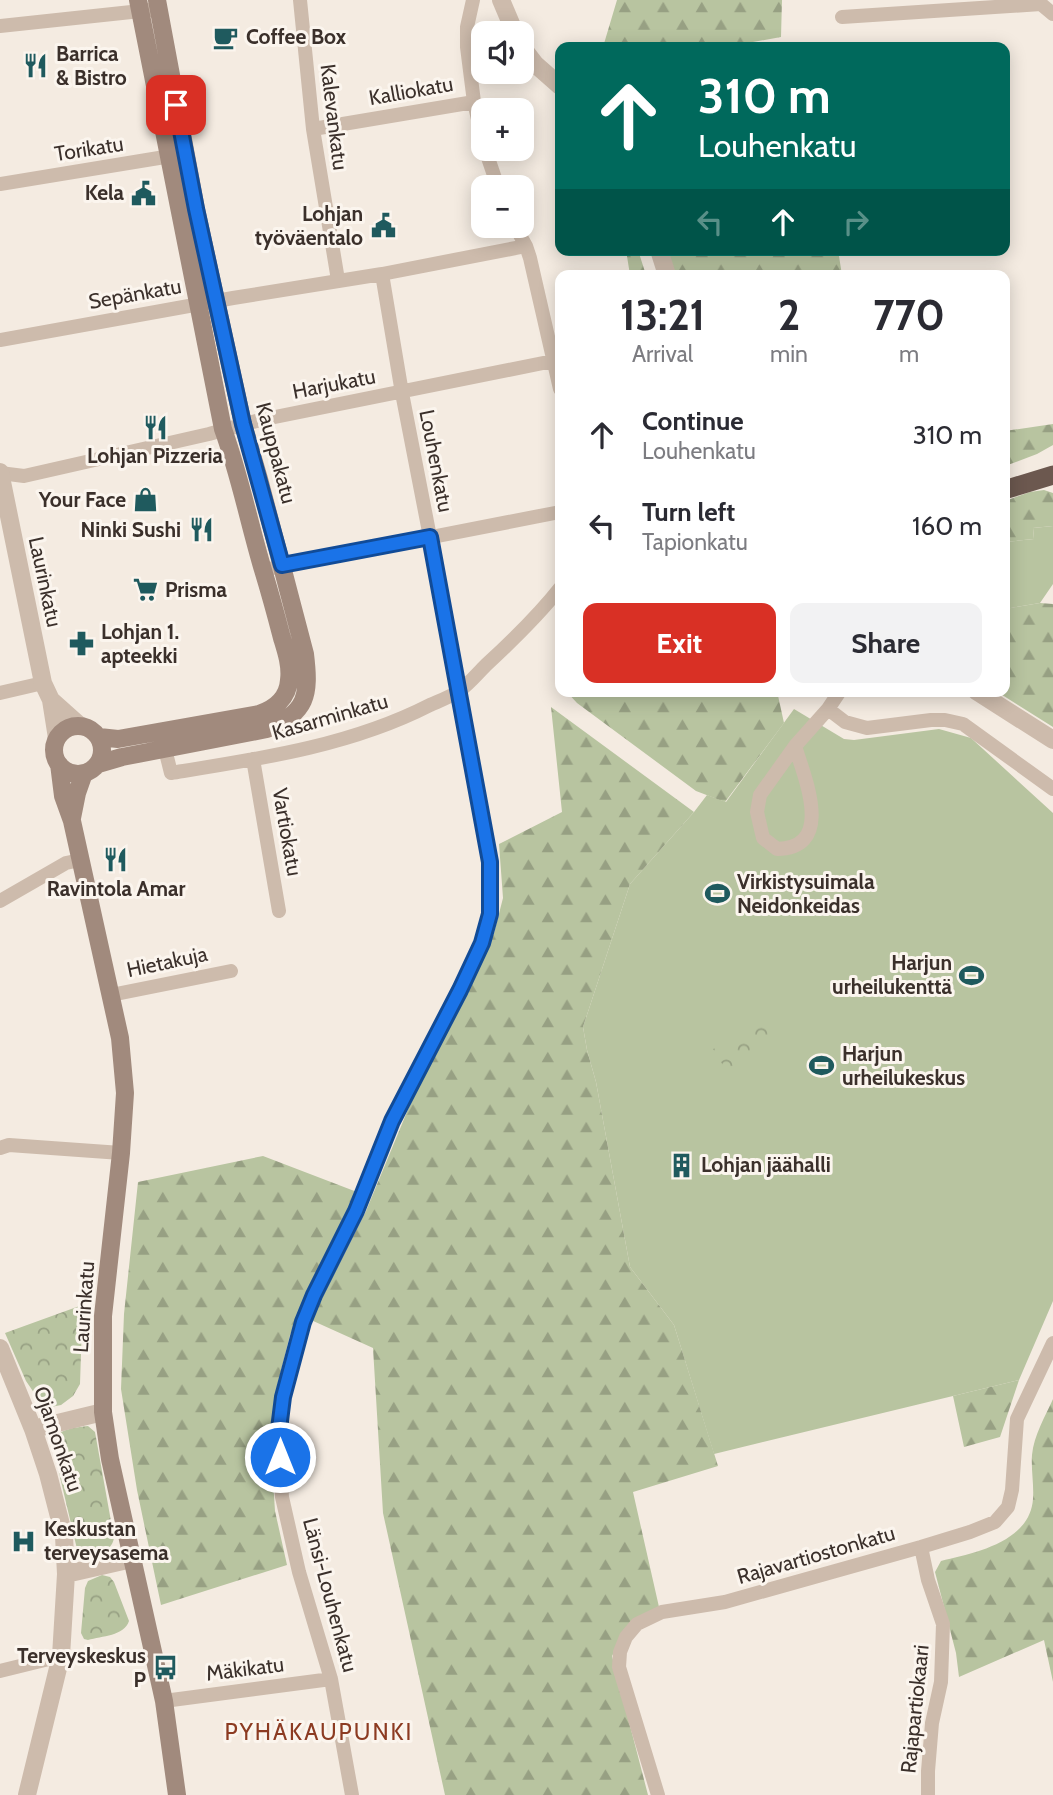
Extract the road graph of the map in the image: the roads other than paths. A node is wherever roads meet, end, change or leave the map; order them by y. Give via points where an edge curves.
1 (300, 0) edge
2 (473, 0) edge
3 (501, 0) edge
4 (148, 5) edge
5 (1053, 14) edge
6 (842, 18) dead end
7 (511, 21) edge
8 (0, 26) edge
9 (534, 63) edge
10 (555, 82) edge
11 (474, 98) edge
12 (471, 103) edge
13 (313, 129) junction
14 (176, 155) junction
15 (0, 184) edge
16 (522, 238) edge
17 (526, 246) junction
18 (382, 274) junction
19 (338, 280) junction
20 (216, 301) junction
21 (198, 304) junction
22 (0, 340) edge
23 (554, 362) junction
24 (555, 366) edge
25 (401, 393) junction
26 (243, 424) junction
27 (223, 429) junction
28 (0, 473) edge
29 (1053, 475) edge
30 (1010, 488) edge
31 (555, 513) edge
32 (430, 537) junction
33 (282, 565) junction
34 (263, 570) junction
35 (555, 593) edge
36 (43, 683) junction
37 (459, 691) junction
38 (0, 693) edge
39 (836, 697) edge
40 (985, 697) edge
41 (51, 699) junction
42 (828, 709) junction
43 (79, 725) junction
44 (99, 737) junction
45 (57, 738) junction
46 (1053, 740) edge
47 (795, 746) junction
48 (165, 749) junction
49 (254, 760) junction
50 (59, 764) junction
51 (91, 769) junction
52 (1053, 789) edge
53 (72, 821) junction
54 (80, 860) junction
55 (490, 862) joint
56 (0, 901) edge
57 (279, 911) dead end
58 (231, 971) dead end
59 (111, 995) junction
60 (0, 1148) edge
61 (121, 1153) junction
62 (1053, 1343) edge
63 (0, 1348) edge
64 (103, 1412) junction
65 (33, 1429) junction
66 (921, 1547) junction
67 (132, 1559) junction
68 (66, 1574) junction
69 (61, 1656) junction
70 (0, 1671) edge
71 (331, 1679) junction
72 (164, 1701) junction
73 (27, 1795) edge
74 (177, 1795) edge
75 (352, 1795) edge
76 (658, 1795) edge
77 (928, 1795) edge

1 - 13 street, Kalevankatu
2 - 11 street via 467,37
3 - 7 street
4 - 8 street
4 - 14 main road, Kauppakatu
5 - 6 street via 1041,4
9 - 10 street
12 - 13 street, Kalliokatu
13 - 19 street, Kalevankatu
14 - 15 street, Torikatu
14 - 20 main road, Kauppakatu
14 - 21 main road, Kauppakatu
16 - 17 street
17 - 18 street, Sepänkatu
17 - 23 street
18 - 19 street, Sepänkatu
18 - 25 street, Louhenkatu
19 - 20 street, Sepänkatu
20 - 21 street, Sepänkatu
20 - 26 main road, Kauppakatu
21 - 22 street, Sepänkatu
21 - 27 main road, Kauppakatu
23 - 24 street
23 - 25 street, Harjukatu
25 - 26 street, Harjukatu
25 - 32 street, Louhenkatu
26 - 27 street, Harjukatu
26 - 33 main road, Kauppakatu
27 - 28 street, Harjukatu via 23,476
27 - 34 main road, Kauppakatu
28 - 36 street, Laurinkatu
29 - 30 highway
31 - 32 street
32 - 33 street
32 - 37 street, Louhenkatu
33 - 34 street
33 - 48 main road, Kauppakatu via 306,654 309,679 304,700 291,717 267,729
34 - 44 main road, Kauppakatu via 290,678 278,704 258,714 118,739
35 - 37 street, Kasarminkatu
36 - 38 street
36 - 41 street, Laurinkatu
37 - 49 street, Kasarminkatu via 358,735
37 - 55 street, Louhenkatu
39 - 42 street
40 - 46 street
41 - 43 street, Laurinkatu
41 - 45 street, Laurinkatu
42 - 47 street
42 - 52 street via 845,722 866,728 932,720 963,724
43 - 44 main road
43 - 45 main road
44 - 51 main road via 103,751
45 - 50 main road via 54,751
47 - 47 street via 760,795 757,812 763,838 777,849 789,849 802,841 812,826 810,795
48 - 49 street, Kasarminkatu via 171,773
48 - 51 main road, Kauppakatu
49 - 57 street, Vartiokatu
50 - 51 main road via 70,773
50 - 53 main road, Laurinkatu
51 - 53 main road, Laurinkatu via 76,795
53 - 54 main road, Laurinkatu
54 - 56 street via 66,863
54 - 59 main road, Laurinkatu
55 - 71 street, Länsi-Louhenkatu via 490,914 482,943 392,1121 356,1211 314,1295 283,1397 278,1437 282,1497
58 - 59 street, Hietakuja
59 - 61 main road, Laurinkatu via 124,1079
60 - 61 street
61 - 64 main road, Laurinkatu via 103,1316
62 - 66 street, Rajavartiostonkatu via 1017,1419 1008,1507 995,1522
63 - 65 street, Ojamonkatu
64 - 65 street
64 - 67 main road, Laurinkatu
65 - 68 street, Ojamonkatu via 59,1513
66 - 76 street, Rajavartiostonkatu via 725,1602 662,1612 637,1624 626,1637 619,1667
66 - 77 street, Rajapartiokaari via 943,1624
67 - 68 street
67 - 72 main road, Laurinkatu
68 - 69 street, Ojamonkatu
69 - 70 street
69 - 73 street, Ojamonkatu
71 - 72 street, Mäkikatu
71 - 75 street, Länsi-Louhenkatu
72 - 74 main road, Laurinkatu

